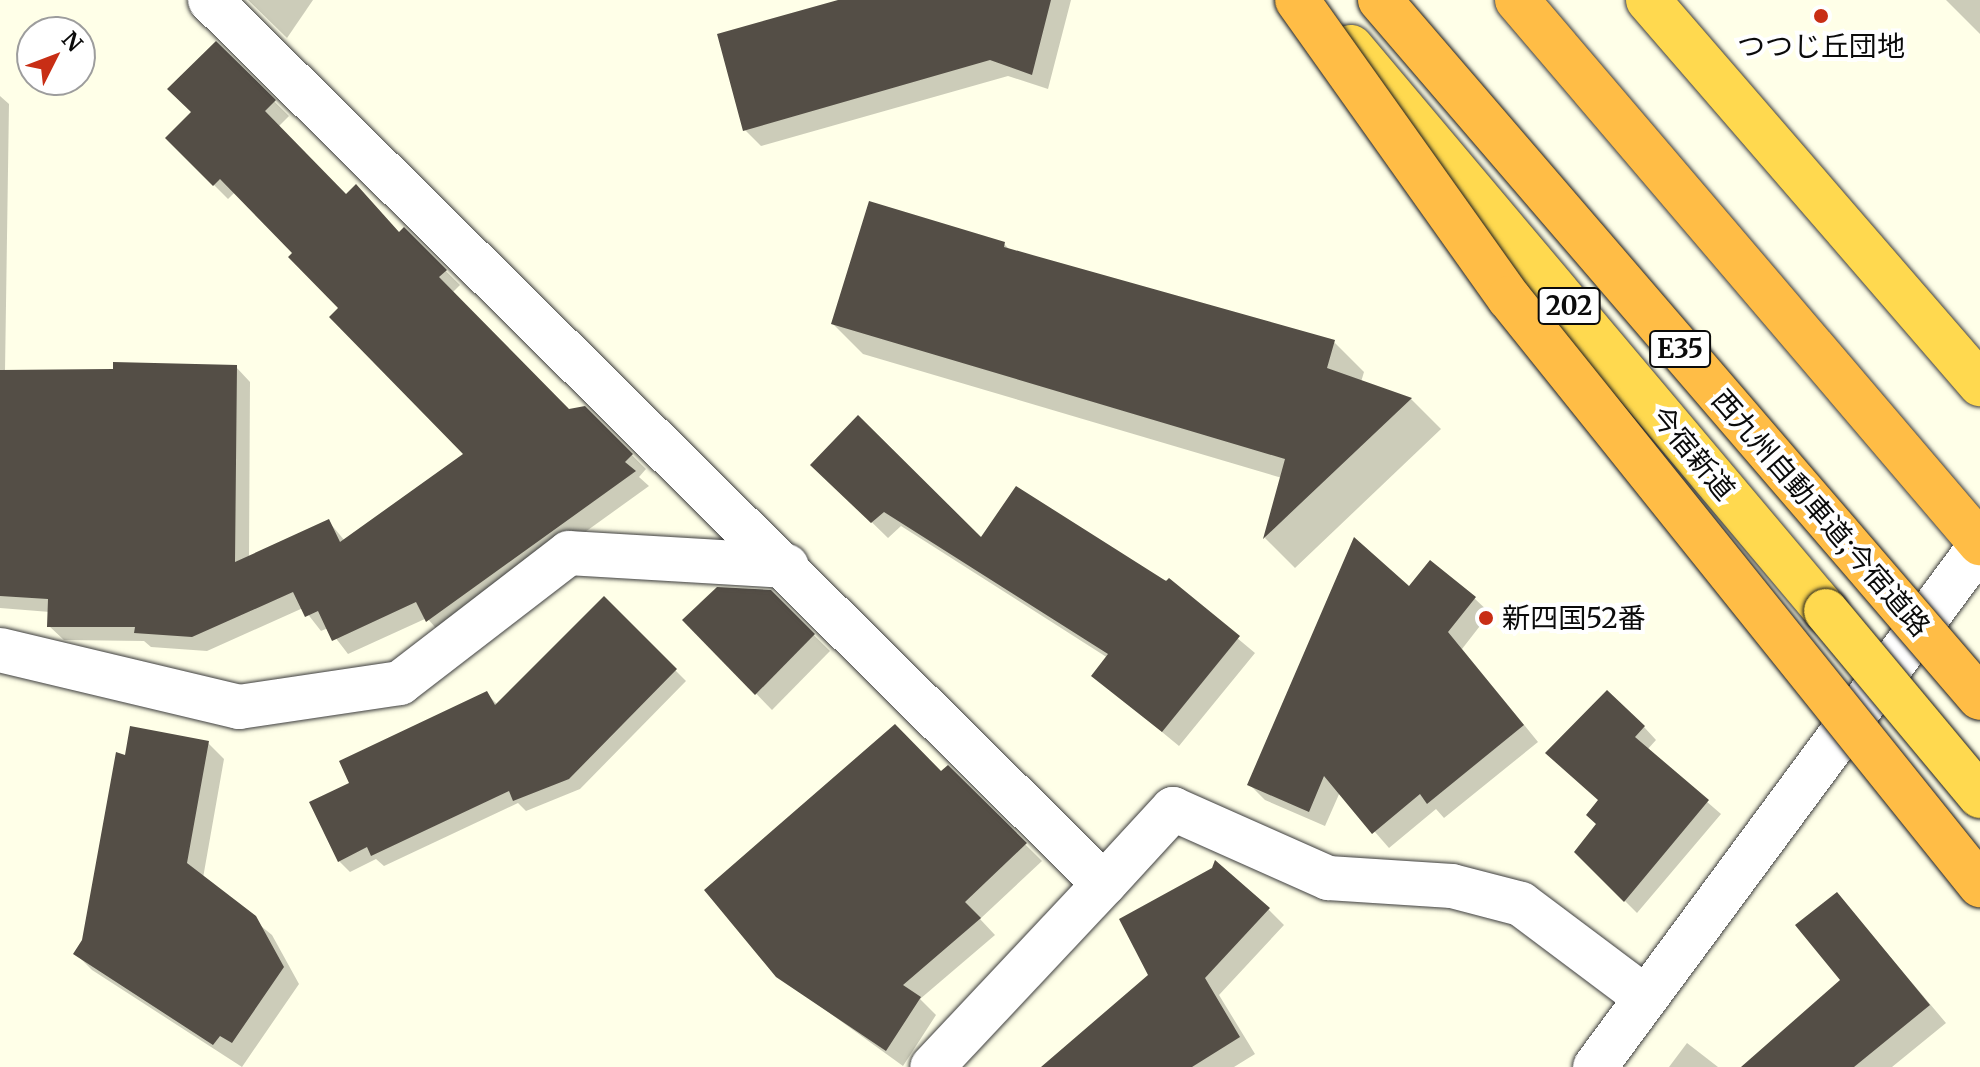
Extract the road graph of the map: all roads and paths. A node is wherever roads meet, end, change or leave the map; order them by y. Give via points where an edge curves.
1 (210, 0) edge
2 (1297, 0) edge
3 (1312, 0) edge
4 (1380, 0) edge
5 (1517, 0) edge
6 (1648, 0) edge
7 (1980, 384) edge
8 (1980, 544) edge
9 (787, 566) junction
10 (0, 650) edge
11 (1980, 698) edge
12 (1980, 796) edge
13 (1104, 884) junction
14 (1980, 885) edge
15 (1646, 998) junction
16 (932, 1067) edge
17 (1595, 1067) edge

1 - 9 street
2 - 14 highway, bridge via 1509,298
3 - 12 highway, 今宿新道 / 202, bridge
4 - 11 highway, 西九州自動車道;今宿道路 / E35, bridge
5 - 8 highway
6 - 7 highway
8 - 15 street
9 - 10 street via 569,553 400,683 239,707
9 - 13 street
13 - 15 street via 1173,809 1328,878 1452,886 1521,904
13 - 16 street
15 - 17 street

